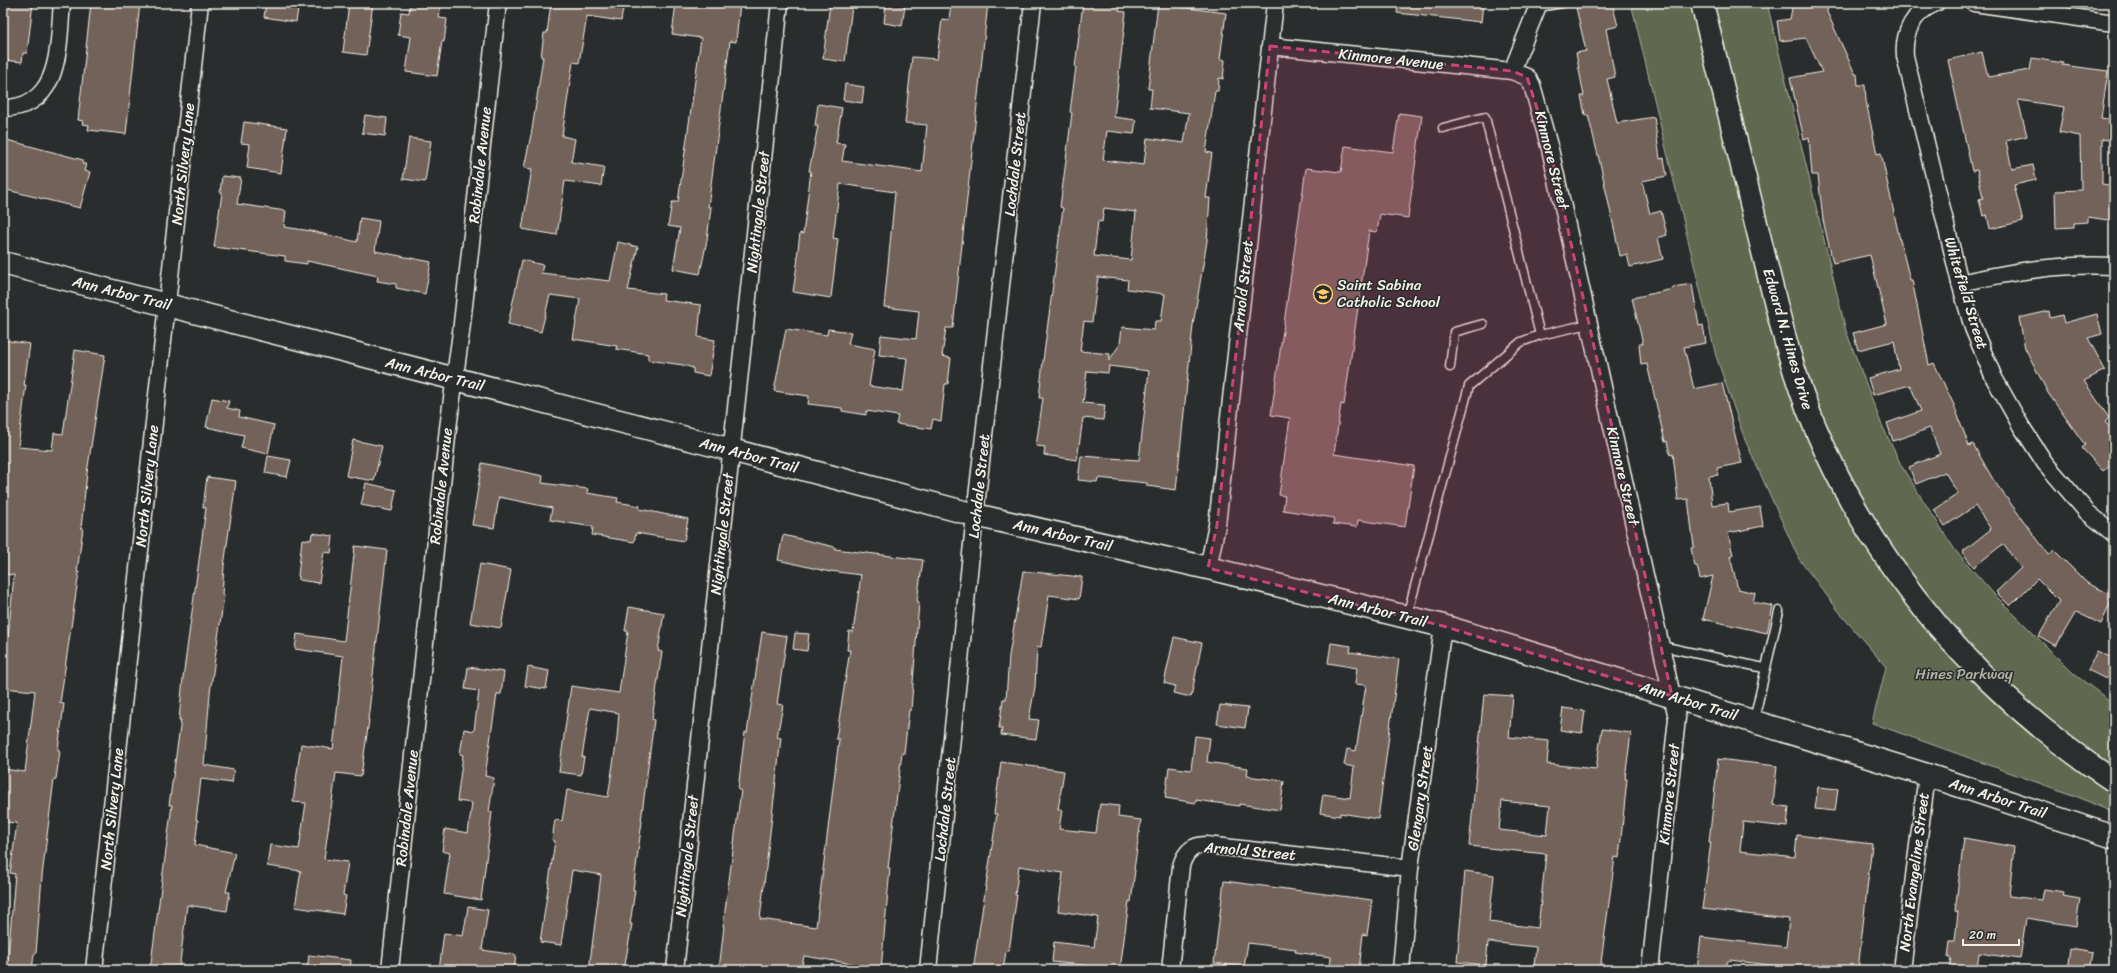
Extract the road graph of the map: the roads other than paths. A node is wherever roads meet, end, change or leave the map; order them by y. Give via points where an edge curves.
1 (62, 3) edge
2 (200, 3) edge
3 (498, 3) edge
4 (780, 3) edge
5 (1033, 3) edge
6 (1275, 3) edge
7 (1562, 3) edge
8 (1702, 3) edge
9 (1936, 3) edge
10 (1974, 3) edge
11 (1539, 5) edge
12 (2114, 23) edge
13 (1270, 46) junction
14 (1512, 71) junction
15 (3, 108) edge
16 (1443, 128) dead end
17 (3, 263) edge
18 (2114, 266) edge
19 (1960, 283) junction
20 (167, 304) junction
21 (1483, 324) dead end
22 (1589, 324) junction
23 (1540, 334) junction
24 (1450, 367) dead end
25 (454, 379) junction
26 (732, 450) junction
27 (976, 515) junction
28 (2114, 534) edge
29 (1208, 568) junction
30 (1779, 611) dead end
31 (1407, 617) junction
32 (1443, 626) junction
33 (1661, 646) junction
34 (1764, 668) junction
35 (1672, 696) junction
36 (1754, 721) junction
37 (1927, 775) junction
38 (2114, 781) edge
39 (2114, 837) edge
40 (1410, 868) junction
41 (94, 970) edge
42 (390, 970) edge
43 (674, 970) edge
44 (928, 970) edge
45 (1170, 970) edge
46 (1401, 970) edge
47 (1650, 970) edge
48 (1902, 970) edge

1 - 15 street via 52,77 37,97 26,104
2 - 20 street, North Silvery Lane
3 - 25 street, Robindale Avenue
4 - 26 street, Nightingale Street
5 - 27 street, Lochdale Street
6 - 13 street, Arnold Street
7 - 11 lane
8 - 38 street, Edward N. Hines Drive via 1796,377 1814,426 1836,473 1867,530 1935,624 1988,681 2037,725
9 - 19 street, Whitefield Street via 1916,16 1908,28 1905,37 1905,56
10 - 12 street
11 - 14 street
13 - 14 street, Kinmore Avenue
13 - 29 street, Arnold Street via 1217,525
14 - 22 street, Kinmore Street via 1527,77 1532,85 1550,149
16 - 23 lane via 1485,117
17 - 20 street, Ann Arbor Trail
18 - 19 street via 2037,268
19 - 28 street, Whitefield Street via 1973,328 1991,371 2021,426 2073,497 2101,526
20 - 25 street, Ann Arbor Trail
20 - 41 street, North Silvery Lane
21 - 24 lane via 1454,332
22 - 23 lane
22 - 33 street, Kinmore Street
23 - 31 lane via 1521,342 1469,386
25 - 26 street, Ann Arbor Trail
25 - 42 street, Robindale Avenue
26 - 27 street, Ann Arbor Trail
26 - 43 street, Nightingale Street
27 - 29 street, Ann Arbor Trail
27 - 44 street, Lochdale Street
29 - 31 street, Ann Arbor Trail
30 - 34 lane
31 - 32 street, Ann Arbor Trail
32 - 35 street, Ann Arbor Trail
32 - 40 street, Glengary Street
33 - 34 lane
33 - 35 street, Kinmore Street
34 - 36 lane
35 - 36 street, Ann Arbor Trail
35 - 47 street, Kinmore Street via 1676,718
36 - 37 street, Ann Arbor Trail
37 - 39 street, Ann Arbor Trail
37 - 48 street, North Evangeline Street
40 - 45 street, Arnold Street via 1206,845 1193,847 1184,857 1182,866
40 - 46 street, Glengary Street

